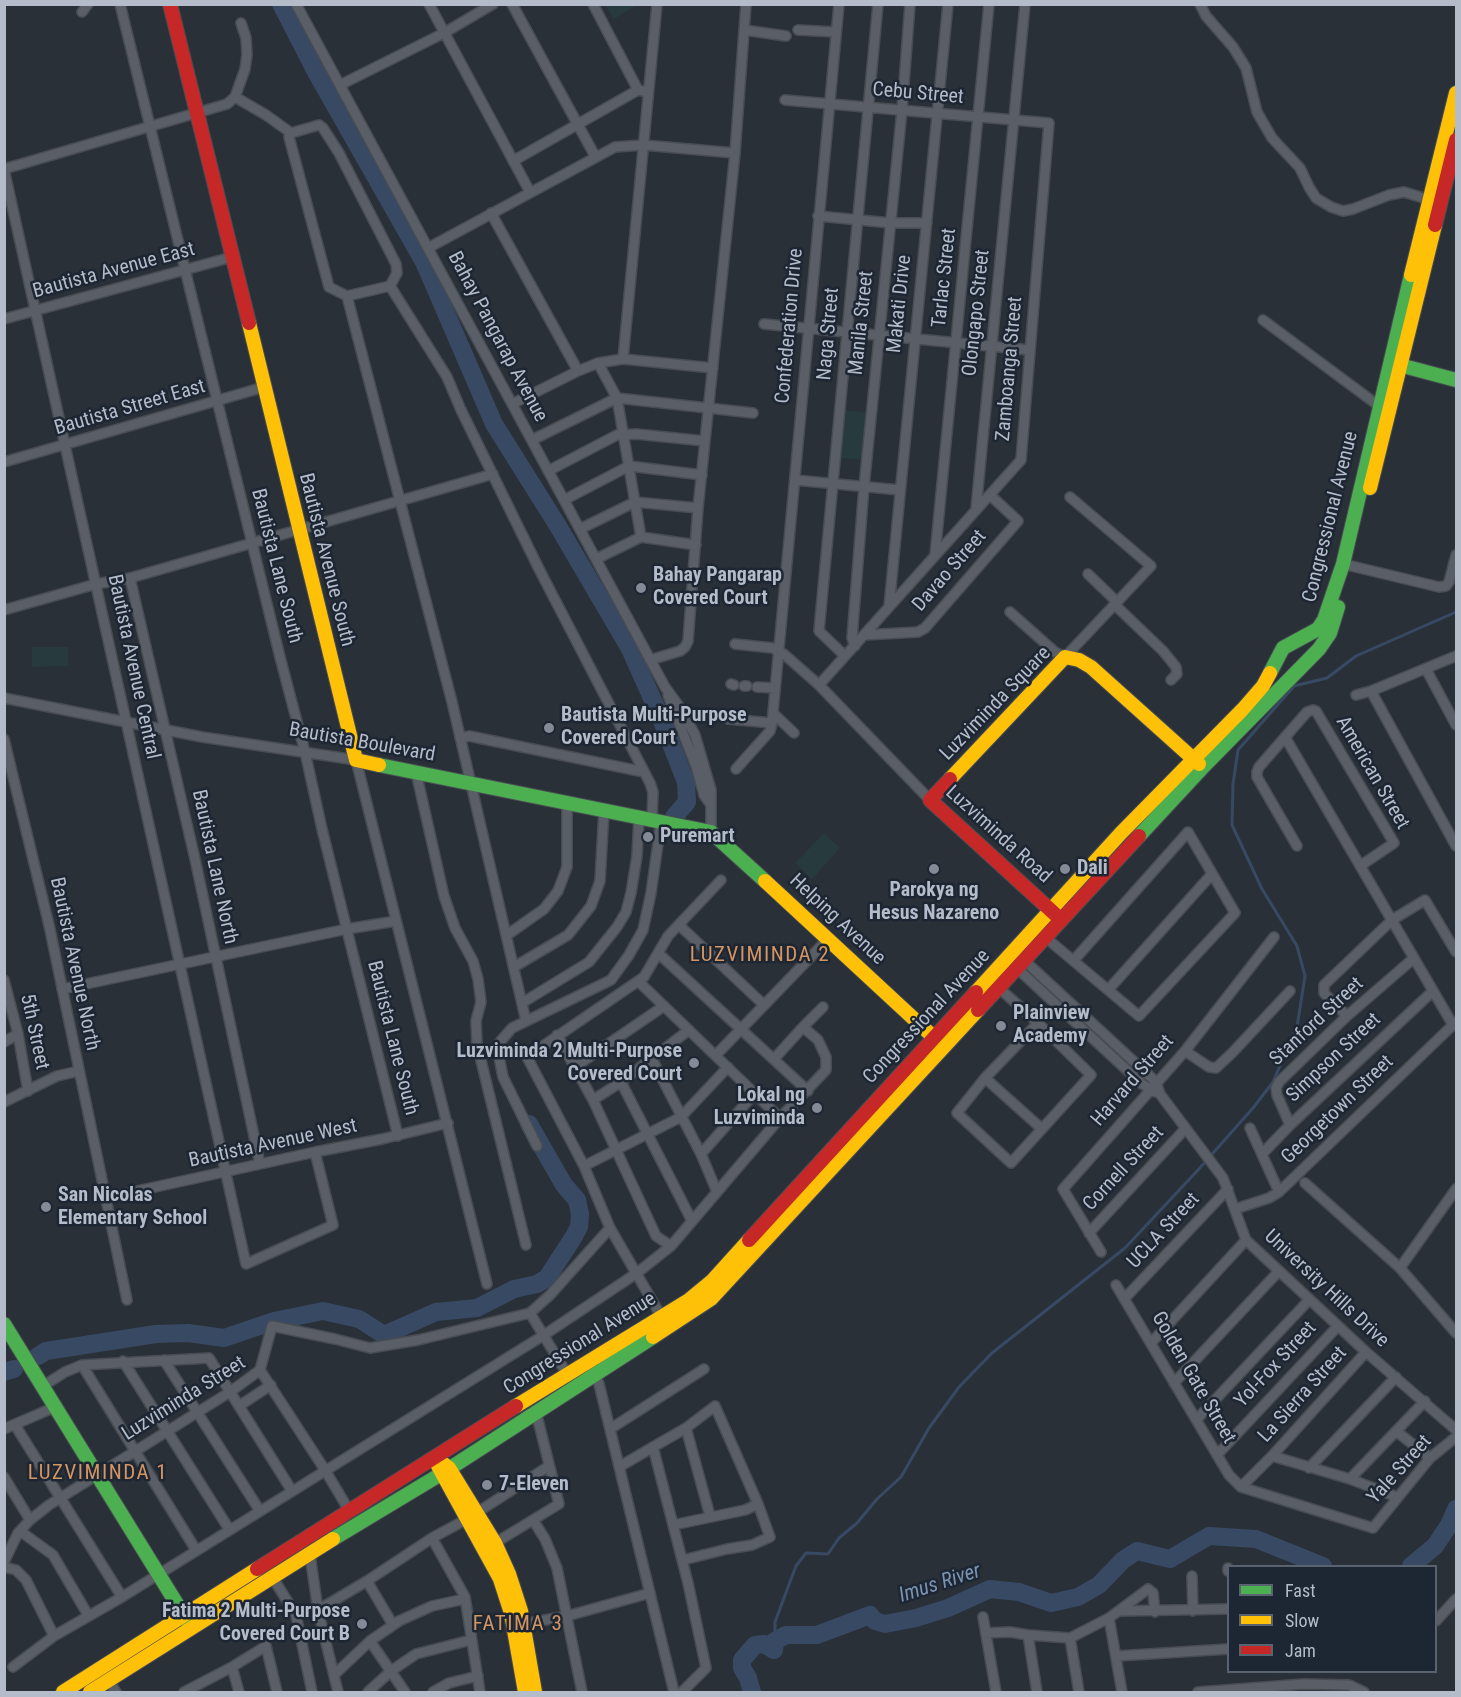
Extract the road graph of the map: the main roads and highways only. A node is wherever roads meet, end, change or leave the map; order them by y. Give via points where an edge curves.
1 (170, 4) edge
2 (1456, 93) edge
3 (1456, 140) edge
4 (1395, 364) junction
5 (1456, 380) edge
6 (1347, 565) junction
7 (356, 760) joint
8 (1198, 763) junction
9 (930, 800) joint
10 (711, 832) joint
11 (1056, 914) junction
12 (1015, 960) junction
13 (994, 983) junction
14 (934, 1038) junction
15 (945, 1047) junction
16 (4, 1324) edge
17 (592, 1367) junction
18 (435, 1458) junction
19 (445, 1471) junction
20 (472, 1516) junction
21 (185, 1616) junction
22 (518, 1625) junction
23 (192, 1629) junction
24 (112, 1687) edge
25 (63, 1692) edge
26 (90, 1692) edge
27 (525, 1692) edge
28 (535, 1692) edge

1 - 7 main road, Bautista Avenue South
2 - 4 main road, Congressional Avenue
3 - 4 main road, Congressional Avenue
4 - 5 main road
4 - 6 main road, Congressional Avenue
4 - 6 main road, Congressional Avenue via 1379,406
6 - 8 main road, Congressional Avenue via 1318,629 1283,648 1263,686
6 - 8 main road, Congressional Avenue via 1330,633 1319,649
7 - 10 main road, Bautista Boulevard
8 - 9 main road, Luzviminda Square via 1091,667 1065,657
8 - 11 main road, Congressional Avenue
9 - 11 main road, Luzviminda Road
10 - 14 main road, Helping Avenue
11 - 12 main road, Congressional Avenue
11 - 12 main road, Congressional Avenue via 1045,937
12 - 13 main road, Congressional Avenue
13 - 14 main road, Congressional Avenue
13 - 15 main road, Congressional Avenue
14 - 15 main road
14 - 17 main road, Congressional Avenue via 712,1281
15 - 17 main road, Congressional Avenue via 711,1299
16 - 21 main road
17 - 18 main road, Congressional Avenue via 567,1374
17 - 19 main road, Congressional Avenue via 536,1413
18 - 19 main road
18 - 21 main road, Congressional Avenue
19 - 20 main road
19 - 23 main road, Congressional Avenue
20 - 22 main road
20 - 22 main road via 495,1543 516,1592
21 - 23 main road
21 - 25 main road, Congressional Avenue
22 - 27 main road
22 - 28 main road
23 - 24 main road, Congressional Avenue
24 - 26 main road, Congressional Avenue

